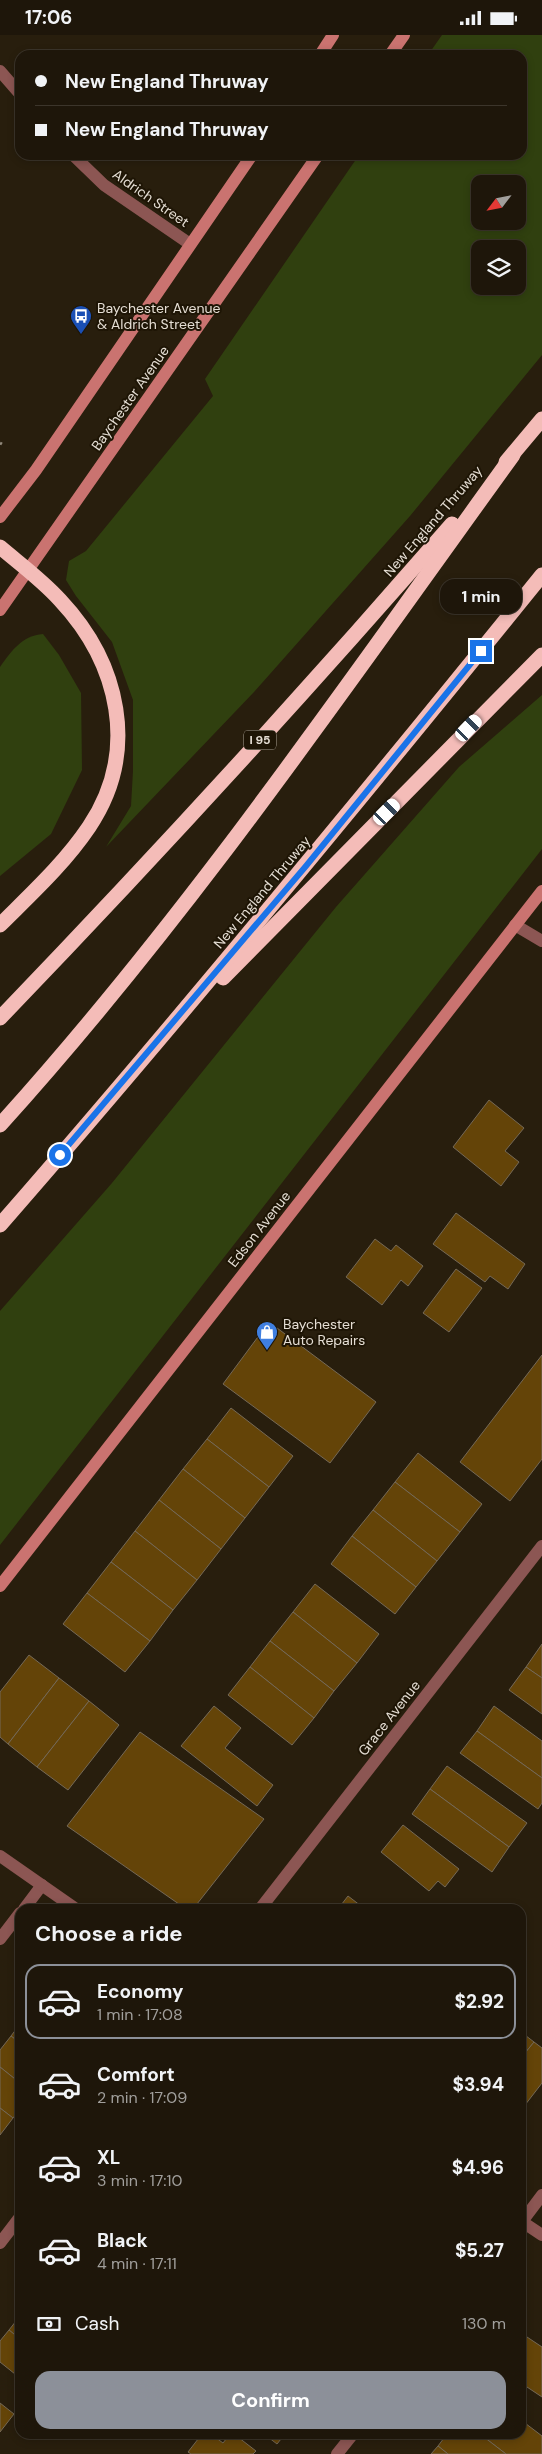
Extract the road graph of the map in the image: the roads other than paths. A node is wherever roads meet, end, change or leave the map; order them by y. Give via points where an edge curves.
1 (333, 35) edge
2 (404, 35) edge
3 (323, 50) edge
4 (394, 50) edge
5 (0, 71) edge
6 (15, 88) edge
7 (78, 160) edge
8 (249, 160) edge
9 (315, 160) edge
10 (190, 244) junction
11 (542, 419) edge
12 (512, 455) junction
13 (0, 517) edge
14 (0, 547) edge
15 (28, 571) junction
16 (542, 575) edge
17 (0, 610) edge
18 (542, 655) edge
19 (542, 891) edge
20 (0, 925) edge
21 (515, 925) junction
22 (542, 941) edge
23 (0, 1018) edge
24 (139, 1062) junction
25 (0, 1125) edge
26 (0, 1225) edge
27 (542, 1546) edge
28 (0, 1586) edge
29 (0, 1856) edge
30 (42, 1885) junction
31 (28, 1904) edge
32 (69, 1904) edge
33 (264, 1904) edge
34 (15, 1920) edge
35 (0, 1939) edge
36 (542, 2195) edge
37 (526, 2217) edge
38 (15, 2224) edge
39 (526, 2225) edge
40 (542, 2235) edge
41 (0, 2243) edge
42 (350, 2439) edge
43 (337, 2454) edge

1 - 3 main road
2 - 4 main road
5 - 6 street
7 - 10 street, Aldrich Street via 104,185
8 - 10 main road
9 - 15 main road, Baychester Avenue
10 - 13 main road via 36,470
11 - 12 highway, New England Thruway / I 95
12 - 23 highway, New England Thruway / I 95 via 335,659
12 - 25 highway via 217,864
14 - 15 highway
15 - 17 main road, Baychester Avenue
15 - 20 highway via 58,598 92,643 115,695 118,745 113,774 90,826 71,852
16 - 24 highway, New England Thruway via 329,838
18 - 24 highway
19 - 21 main road, Edson Avenue
21 - 22 street
21 - 28 main road, Edson Avenue
24 - 26 highway, New England Thruway
27 - 33 street, Grace Avenue
29 - 30 street
30 - 31 street
30 - 32 street
34 - 35 street
36 - 37 street
38 - 41 street
39 - 40 street
42 - 43 street

